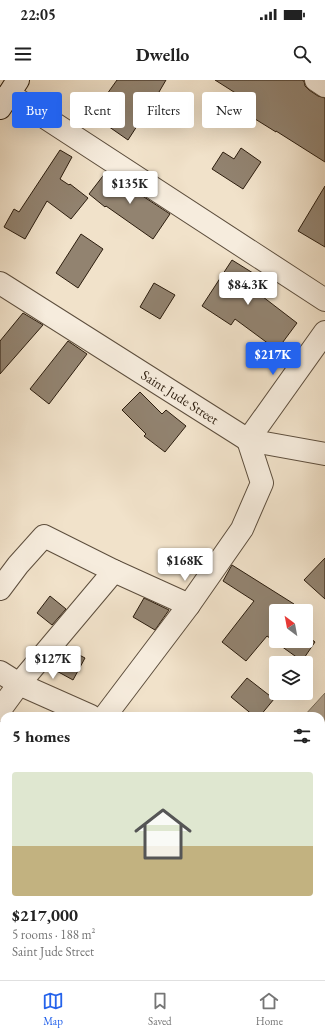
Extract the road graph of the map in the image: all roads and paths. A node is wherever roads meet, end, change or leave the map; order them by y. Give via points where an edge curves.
1 (316, 80) edge
2 (325, 86) edge
3 (9, 94) edge
4 (0, 283) edge
5 (325, 300) edge
6 (325, 332) edge
7 (248, 440) junction
8 (325, 454) edge
9 (114, 571) junction
10 (0, 589) edge
11 (189, 605) junction
12 (0, 672) edge
13 (19, 684) junction
14 (0, 710) edge
15 (82, 712) edge
16 (108, 712) edge

1 - 2 street
3 - 5 street
4 - 7 street, Saint Jude Street
6 - 7 street
7 - 8 street
7 - 11 street via 262,483 242,529
9 - 10 street via 44,536
9 - 11 street
9 - 13 street
11 - 16 street
12 - 13 street
13 - 14 street
13 - 15 street

